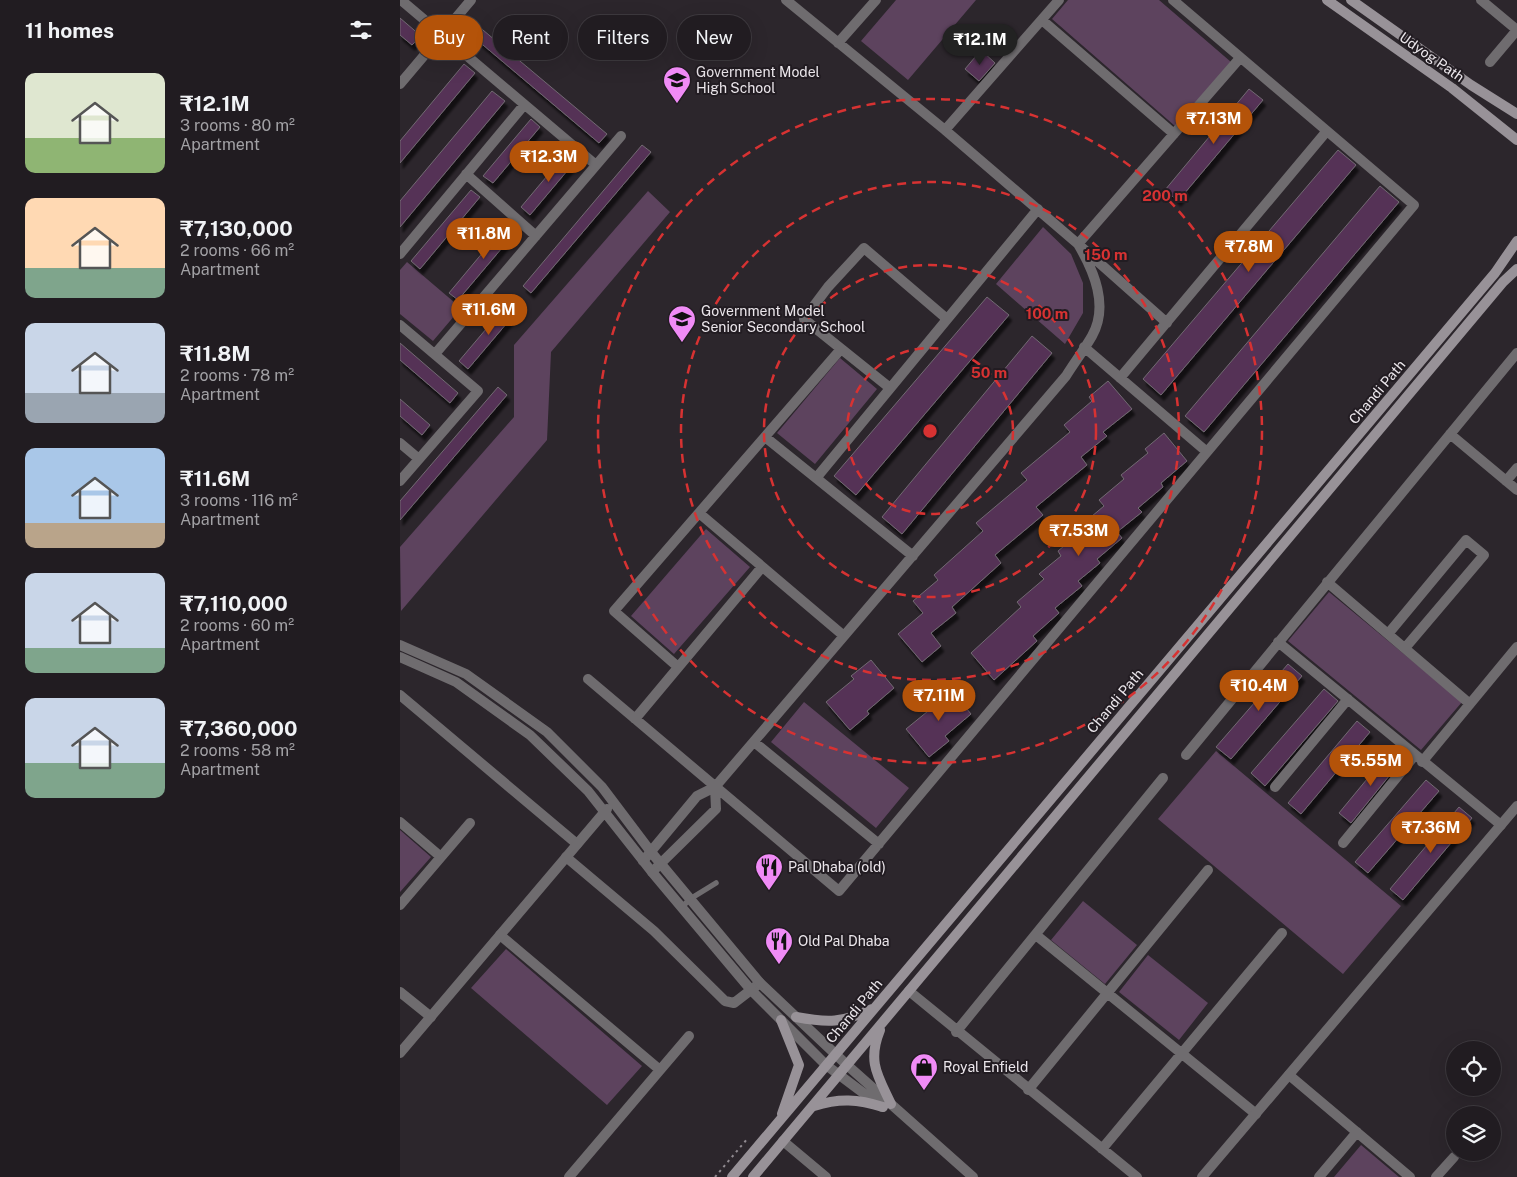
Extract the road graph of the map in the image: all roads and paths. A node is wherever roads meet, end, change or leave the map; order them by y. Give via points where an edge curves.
1 (401, 0) edge
2 (471, 0) edge
3 (786, 0) edge
4 (876, 0) edge
5 (1059, 0) edge
6 (1173, 0) edge
7 (1327, 0) edge
8 (1351, 0) edge
9 (1482, 0) edge
10 (418, 15) edge
11 (458, 15) edge
12 (1042, 20) junction
13 (1517, 30) edge
14 (838, 43) junction
15 (1240, 58) junction
16 (420, 60) edge
17 (470, 60) edge
18 (1490, 62) dead end
19 (400, 84) edge
20 (524, 105) junction
21 (1517, 114) edge
22 (945, 130) junction
23 (1326, 132) junction
24 (1174, 134) junction
25 (621, 136) dead end
26 (1517, 140) edge
27 (596, 165) junction
28 (466, 174) junction
29 (1038, 209) junction
30 (536, 236) junction
31 (1517, 241) edge
32 (1078, 244) junction
33 (400, 254) edge
34 (1517, 269) edge
35 (947, 319) junction
36 (1167, 323) junction
37 (400, 325) edge
38 (1084, 347) junction
39 (841, 349) junction
40 (1517, 353) edge
41 (435, 354) junction
42 (1120, 378) junction
43 (890, 388) junction
44 (1450, 434) junction
45 (765, 437) junction
46 (400, 443) edge
47 (1207, 452) junction
48 (419, 459) junction
49 (1517, 468) edge
50 (817, 477) junction
51 (400, 481) edge
52 (1506, 481) junction
53 (1517, 490) edge
54 (699, 513) junction
55 (913, 556) junction
56 (762, 567) junction
57 (1327, 582) junction
58 (1388, 634) junction
59 (844, 636) junction
60 (1278, 642) junction
61 (400, 645) edge
62 (1517, 647) edge
63 (1406, 648) junction
64 (400, 657) edge
65 (678, 667) junction
66 (588, 679) dead end
67 (400, 695) edge
68 (1348, 699) junction
69 (1470, 704) junction
70 (635, 719) junction
71 (754, 742) junction
72 (1186, 755) dead end
73 (1419, 759) junction
74 (1163, 778) dead end
75 (716, 787) junction
76 (1275, 788) dead end
77 (613, 802) junction
78 (1517, 806) edge
79 (604, 812) junction
80 (400, 822) edge
81 (470, 823) dead end
82 (1501, 825) junction
83 (1343, 843) dead end
84 (577, 844) junction
85 (879, 844) junction
86 (651, 852) junction
87 (441, 857) junction
88 (566, 857) junction
89 (643, 861) junction
90 (662, 864) junction
91 (1208, 870) dead end
92 (652, 872) junction
93 (716, 883) dead end
94 (690, 899) junction
95 (400, 905) edge
96 (682, 907) junction
97 (1282, 933) dead end
98 (500, 935) junction
99 (1036, 935) junction
100 (760, 983) junction
101 (751, 990) junction
102 (909, 991) junction
103 (400, 992) edge
104 (1107, 993) junction
105 (875, 1007) junction
106 (431, 1017) junction
107 (796, 1017) junction
108 (781, 1020) junction
109 (883, 1022) junction
110 (956, 1032) junction
111 (689, 1036) dead end
112 (400, 1053) edge
113 (836, 1054) junction
114 (1182, 1054) junction
115 (826, 1065) junction
116 (847, 1065) junction
117 (660, 1070) junction
118 (839, 1074) junction
119 (1289, 1075) junction
120 (1028, 1090) junction
121 (813, 1106) junction
122 (887, 1106) junction
123 (1256, 1114) junction
124 (780, 1120) junction
125 (1357, 1132) junction
126 (748, 1138) dead end
127 (784, 1141) junction
128 (1102, 1149) junction
129 (1450, 1161) edge
130 (569, 1177) edge
131 (715, 1177) edge
132 (732, 1177) edge
133 (753, 1177) edge
134 (826, 1177) edge
135 (973, 1177) edge
136 (1137, 1177) edge
137 (1202, 1177) edge
138 (1319, 1177) edge
139 (1410, 1177) edge
140 (1436, 1177) edge

1 - 10 street
2 - 11 street
3 - 14 street
4 - 14 street
5 - 12 street
6 - 15 street
7 - 26 main road, Udyog Path via 1452,88
8 - 21 main road, Udyog Path
9 - 13 street
12 - 22 street
12 - 24 street
13 - 18 street
14 - 22 street
15 - 23 street
15 - 24 street
16 - 19 street
17 - 20 street
20 - 27 street
20 - 28 street
22 - 29 street
23 - 36 street
23 - 47 street via 1414,205
24 - 32 street
25 - 27 street
27 - 30 street
28 - 30 street
28 - 33 street
29 - 32 street
29 - 35 street
30 - 41 street
31 - 105 main road, Chandi Path via 1495,273
32 - 36 street
32 - 38 street via 1090,264 1099,300 1093,335
34 - 102 main road, Chandi Path via 1490,297
35 - 39 street via 864,248 804,319
35 - 43 street
36 - 42 street
37 - 41 street
38 - 42 street
38 - 55 street via 1066,376
39 - 43 street
39 - 45 street
40 - 44 street
41 - 48 street via 478,391
42 - 47 street
43 - 50 street
44 - 52 street
44 - 57 street
45 - 50 street
45 - 54 street
46 - 48 street
47 - 85 street
48 - 51 street
49 - 52 street
50 - 55 street
52 - 53 street
54 - 56 street
54 - 65 street via 614,611
55 - 59 street
56 - 59 street
56 - 65 street
57 - 58 street
57 - 60 street
58 - 63 street
58 - 63 street via 1466,540 1484,555
59 - 71 street
60 - 68 street
60 - 72 street
61 - 77 street via 466,674 546,732
62 - 69 street
63 - 69 street
64 - 79 street via 456,682 530,735 588,791
65 - 70 street
66 - 70 street
67 - 84 street
68 - 73 street
68 - 76 street
69 - 73 street
70 - 75 street
71 - 75 street
71 - 85 street
73 - 82 street
73 - 83 street
74 - 99 street
75 - 85 street via 839,891
75 - 86 street via 697,796
75 - 90 street via 716,808
77 - 79 street
77 - 86 street
78 - 82 street
79 - 84 street
79 - 89 street
80 - 87 street
81 - 87 street
82 - 119 street
84 - 88 street
86 - 89 street
86 - 90 street
87 - 95 street
88 - 98 street
88 - 101 street via 640,919 725,1001 734,1003
89 - 92 street
90 - 92 street
90 - 94 street
91 - 104 street
92 - 96 street
93 - 94 lane
94 - 96 lane
94 - 100 street
96 - 101 street
97 - 114 street
98 - 106 street
98 - 117 street
99 - 104 street
99 - 110 street
100 - 101 street
100 - 107 street
101 - 108 street
102 - 109 main road, Chandi Path
102 - 110 street
103 - 106 street
104 - 114 street
104 - 120 street
105 - 107 main road via 836,1022
105 - 113 main road, Chandi Path
106 - 112 street
107 - 113 street
108 - 115 street
108 - 124 main road via 799,1065
109 - 116 main road, Chandi Path
109 - 122 main road via 874,1046 873,1061
110 - 120 street
111 - 117 street
113 - 115 main road, Chandi Path
113 - 116 street
114 - 123 street
114 - 128 street
115 - 118 street
115 - 124 main road, Chandi Path
116 - 118 main road, Chandi Path
116 - 122 street
117 - 130 street
118 - 121 main road, Chandi Path
118 - 122 street
119 - 123 street
119 - 125 street
120 - 128 street
121 - 122 main road via 851,1099
121 - 127 main road, Chandi Path
122 - 135 street
123 - 137 street
124 - 132 main road, Chandi Path
125 - 138 street
125 - 139 street
126 - 131 path
127 - 133 main road, Chandi Path
127 - 134 street
128 - 136 street
129 - 140 street

